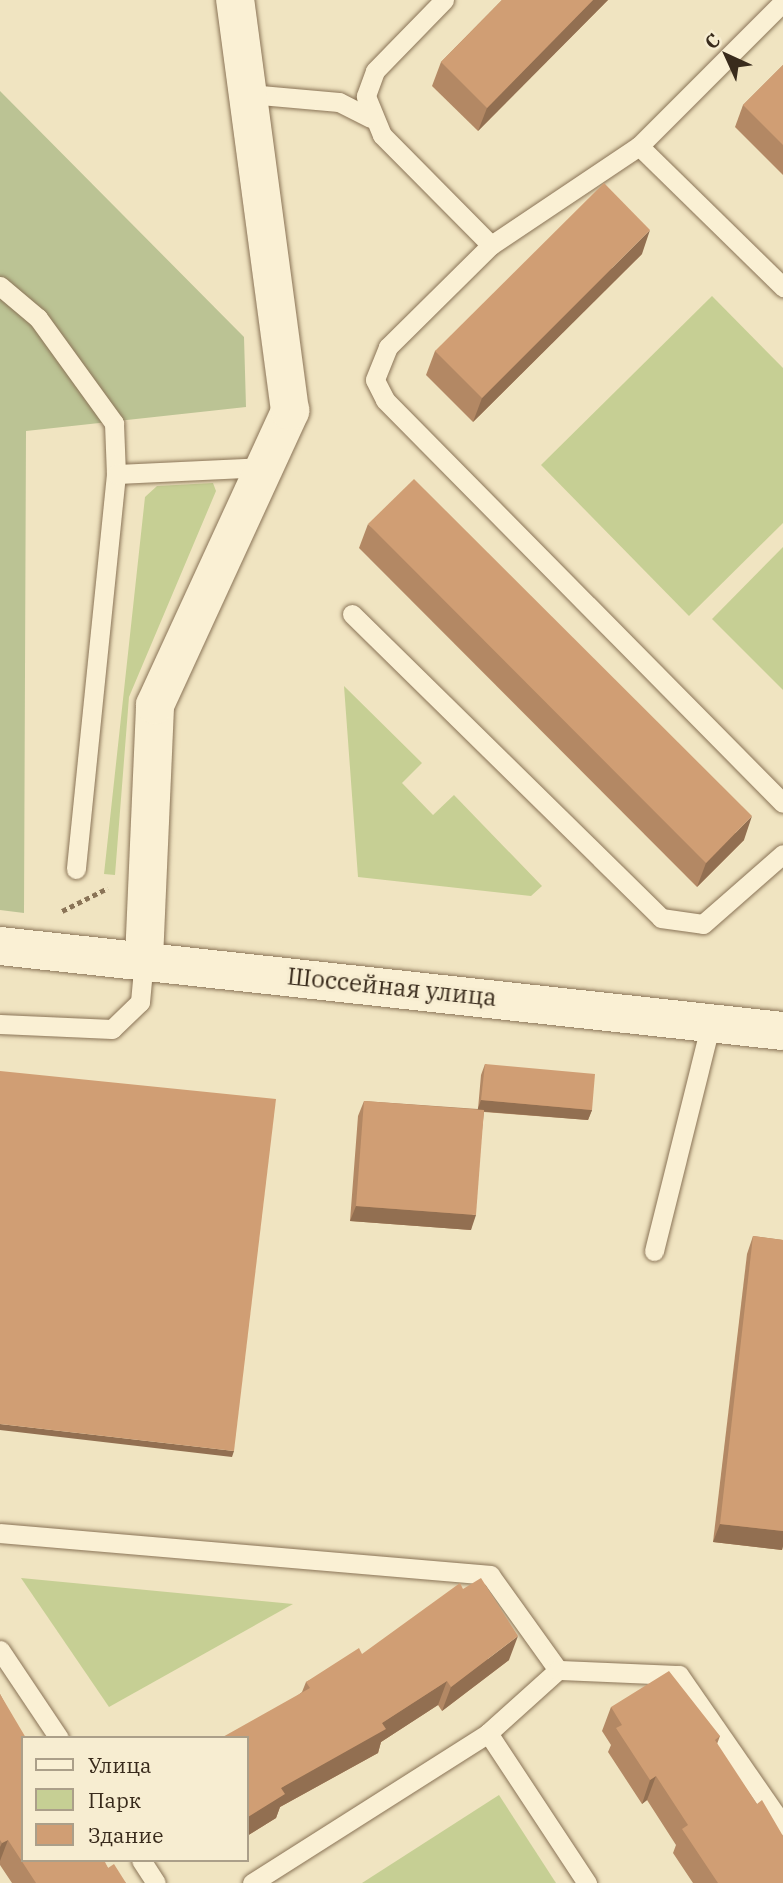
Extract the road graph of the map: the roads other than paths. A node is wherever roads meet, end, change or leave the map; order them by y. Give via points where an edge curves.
1 (235, 0) edge
2 (444, 0) edge
3 (783, 2) edge
4 (249, 94) junction
5 (370, 118) junction
6 (639, 146) junction
7 (491, 245) junction
8 (0, 286) edge
9 (783, 287) edge
10 (268, 467) junction
11 (116, 474) junction
12 (352, 614) dead end
13 (783, 803) edge
14 (783, 854) edge
15 (76, 869) dead end
16 (0, 946) edge
17 (144, 959) junction
18 (711, 1023) junction
19 (0, 1024) edge
20 (783, 1031) edge
21 (654, 1251) dead end
22 (0, 1533) edge
23 (0, 1650) edge
24 (558, 1670) junction
25 (488, 1733) junction
26 (58, 1736) edge
27 (783, 1825) edge
28 (142, 1862) edge
29 (156, 1883) edge
30 (252, 1883) edge
31 (587, 1883) edge

1 - 4 street
2 - 5 lane via 375,71 366,96
3 - 6 lane
4 - 5 lane via 339,102
4 - 10 street via 290,411
5 - 7 lane
6 - 7 lane
6 - 9 lane
7 - 13 lane via 388,347 376,372 380,390
8 - 11 lane via 38,318 114,423
10 - 11 lane
10 - 17 street via 155,705
11 - 15 lane
12 - 14 lane via 661,918 703,924
16 - 17 street, Шоссейная улица
17 - 18 street, Шоссейная улица
17 - 19 lane via 139,1002 112,1029
18 - 20 street, Шоссейная улица
18 - 21 lane
22 - 24 lane via 490,1574
23 - 26 lane
24 - 25 lane
24 - 27 lane via 679,1675
25 - 30 lane
25 - 31 lane
28 - 29 lane

